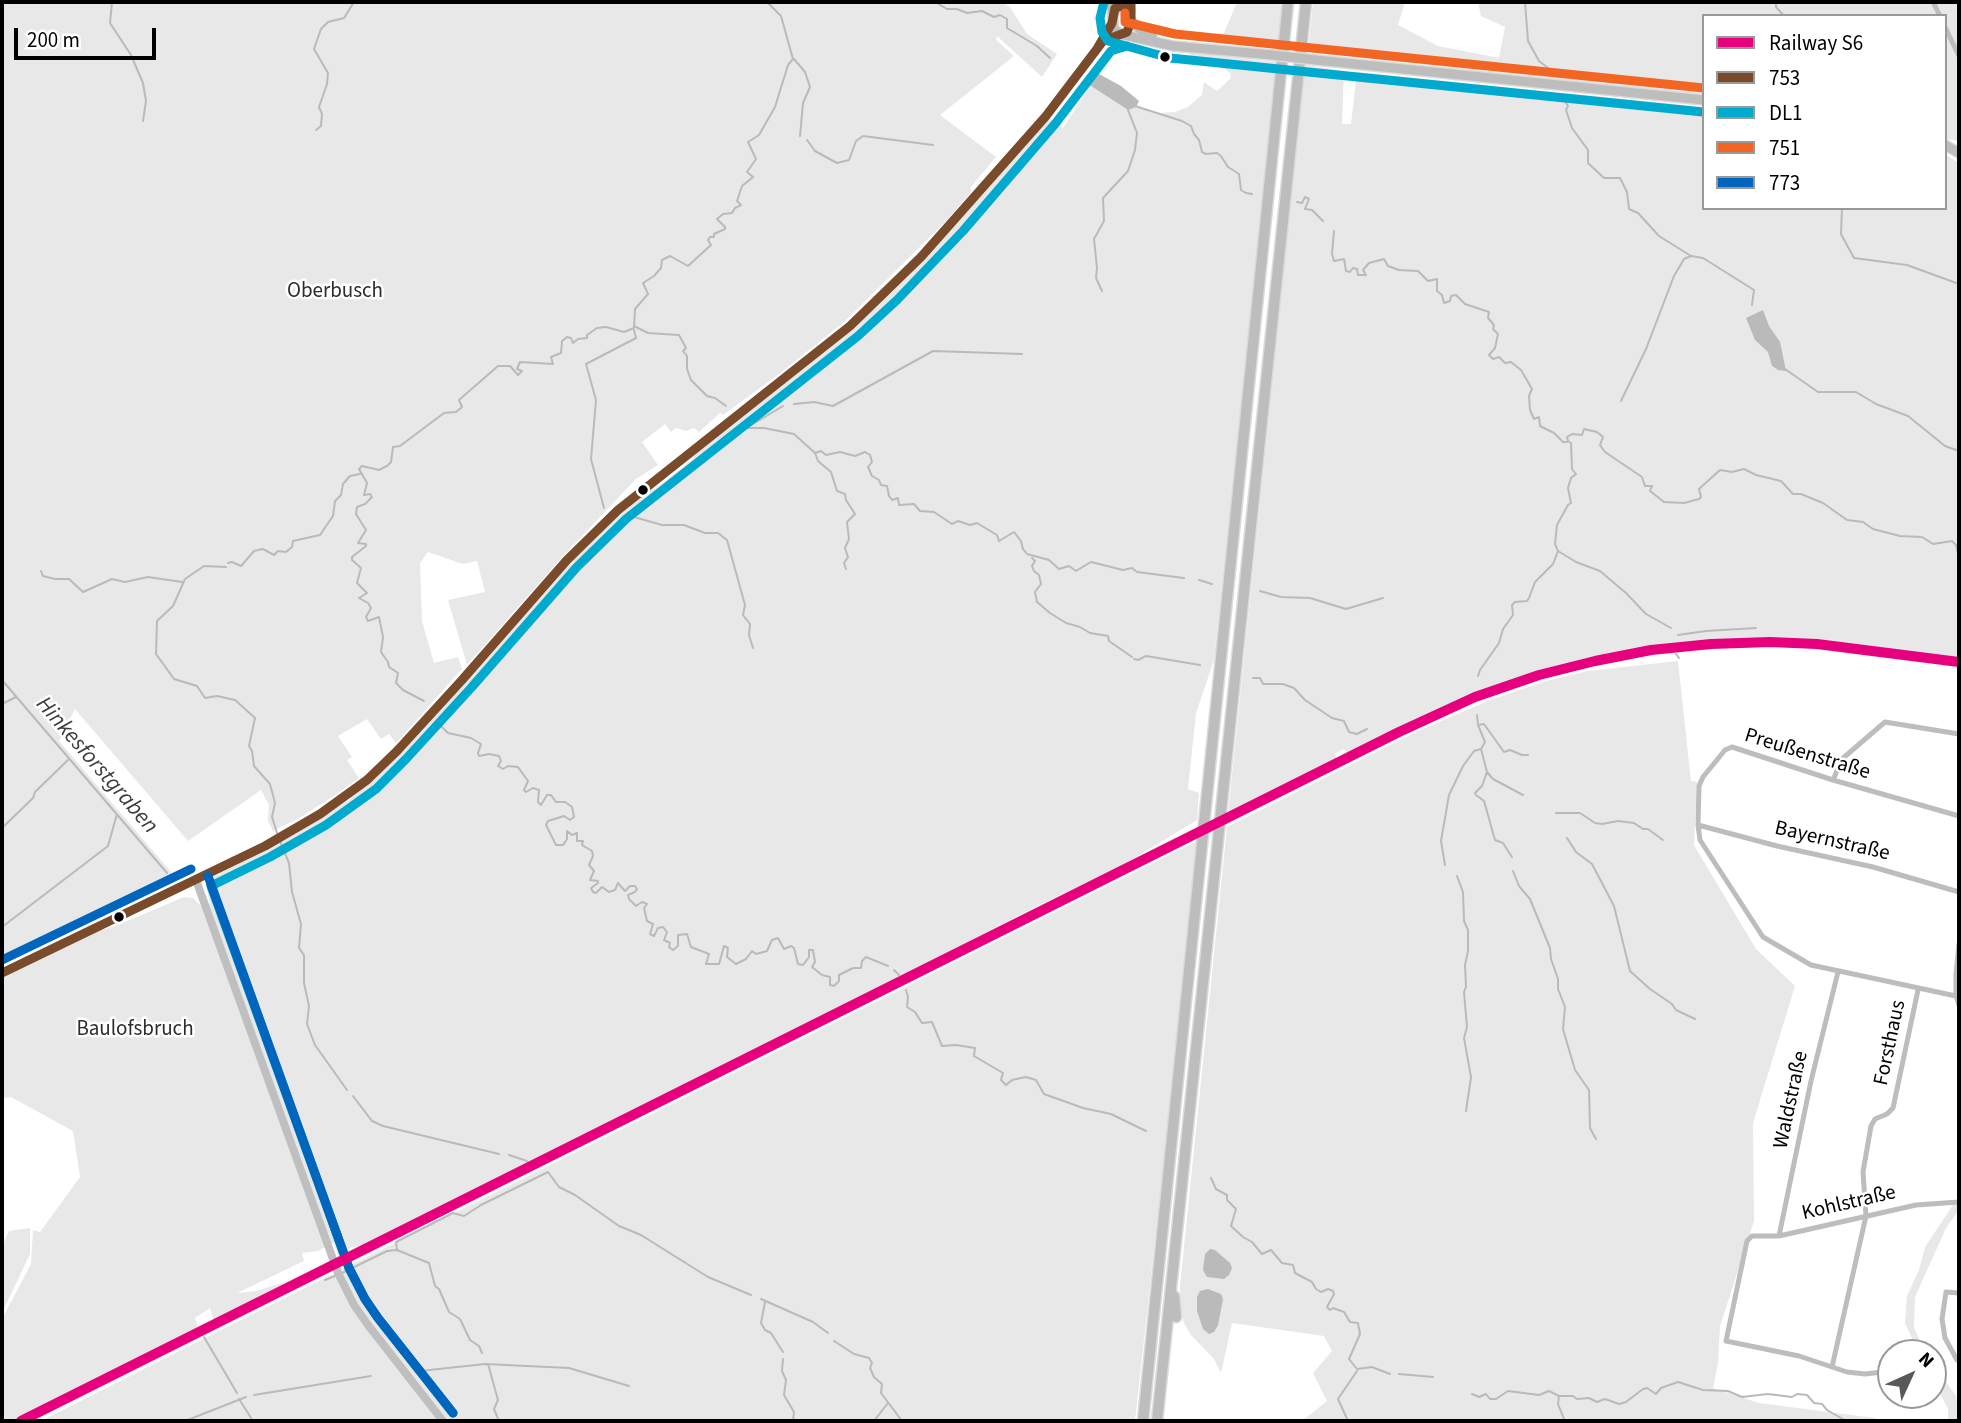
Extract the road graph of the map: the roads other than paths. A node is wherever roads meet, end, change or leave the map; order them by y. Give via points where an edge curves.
1 (1288, 2) edge
2 (1306, 2) edge
3 (1121, 7) edge
4 (1112, 23) junction
5 (1947, 31) edge
6 (1122, 34) junction
7 (1103, 41) junction
8 (1188, 46) junction
9 (1959, 56) edge
10 (1702, 100) edge
11 (1959, 734) edge
12 (1833, 780) junction
13 (1959, 816) edge
14 (1698, 825) junction
15 (196, 880) junction
16 (175, 890) junction
17 (1959, 892) edge
18 (203, 898) junction
19 (1959, 944) edge
20 (1838, 972) junction
21 (2, 973) edge
22 (1918, 990) junction
23 (1956, 996) junction
24 (1959, 1005) edge
25 (1959, 1202) edge
26 (1866, 1216) junction
27 (1779, 1236) junction
28 (1172, 1275) junction
29 (1959, 1293) edge
30 (1176, 1317) dead end
31 (1959, 1359) edge
32 (1832, 1367) junction
33 (1877, 1373) edge
34 (443, 1421) edge
35 (1143, 1421) edge
36 (1157, 1421) edge

1 - 35 highway
2 - 28 highway
3 - 4 main road
3 - 6 main road via 1130,28
3 - 8 main road via 1143,33
4 - 6 main road
4 - 7 main road
5 - 9 street
6 - 7 main road
6 - 8 main road
7 - 15 main road via 1046,116 921,257 850,326 618,510 367,780 320,814
8 - 10 main road, bridge
11 - 12 street via 1882,723 1842,759
12 - 13 street, Preußenstraße
12 - 14 street, Preußenstraße via 1729,747 1699,786
14 - 17 street, Bayernstraße
14 - 20 street via 1703,846 1763,937 1811,965
15 - 16 main road
15 - 18 main road
16 - 18 main road
16 - 21 main road
18 - 34 main road via 346,1289 368,1325
19 - 23 street
20 - 22 street
20 - 27 street, Waldstraße
22 - 23 street
22 - 26 street, Forsthaus via 1893,1108 1871,1126 1863,1172
23 - 24 street
25 - 26 street, Kohlstraße
26 - 27 street, Kohlstraße
26 - 32 street, Forsthaus
27 - 32 street, Kohlstraße via 1747,1241 1726,1341
28 - 30 highway
28 - 36 highway
29 - 31 street via 1946,1292 1942,1319 1945,1338
32 - 33 street

